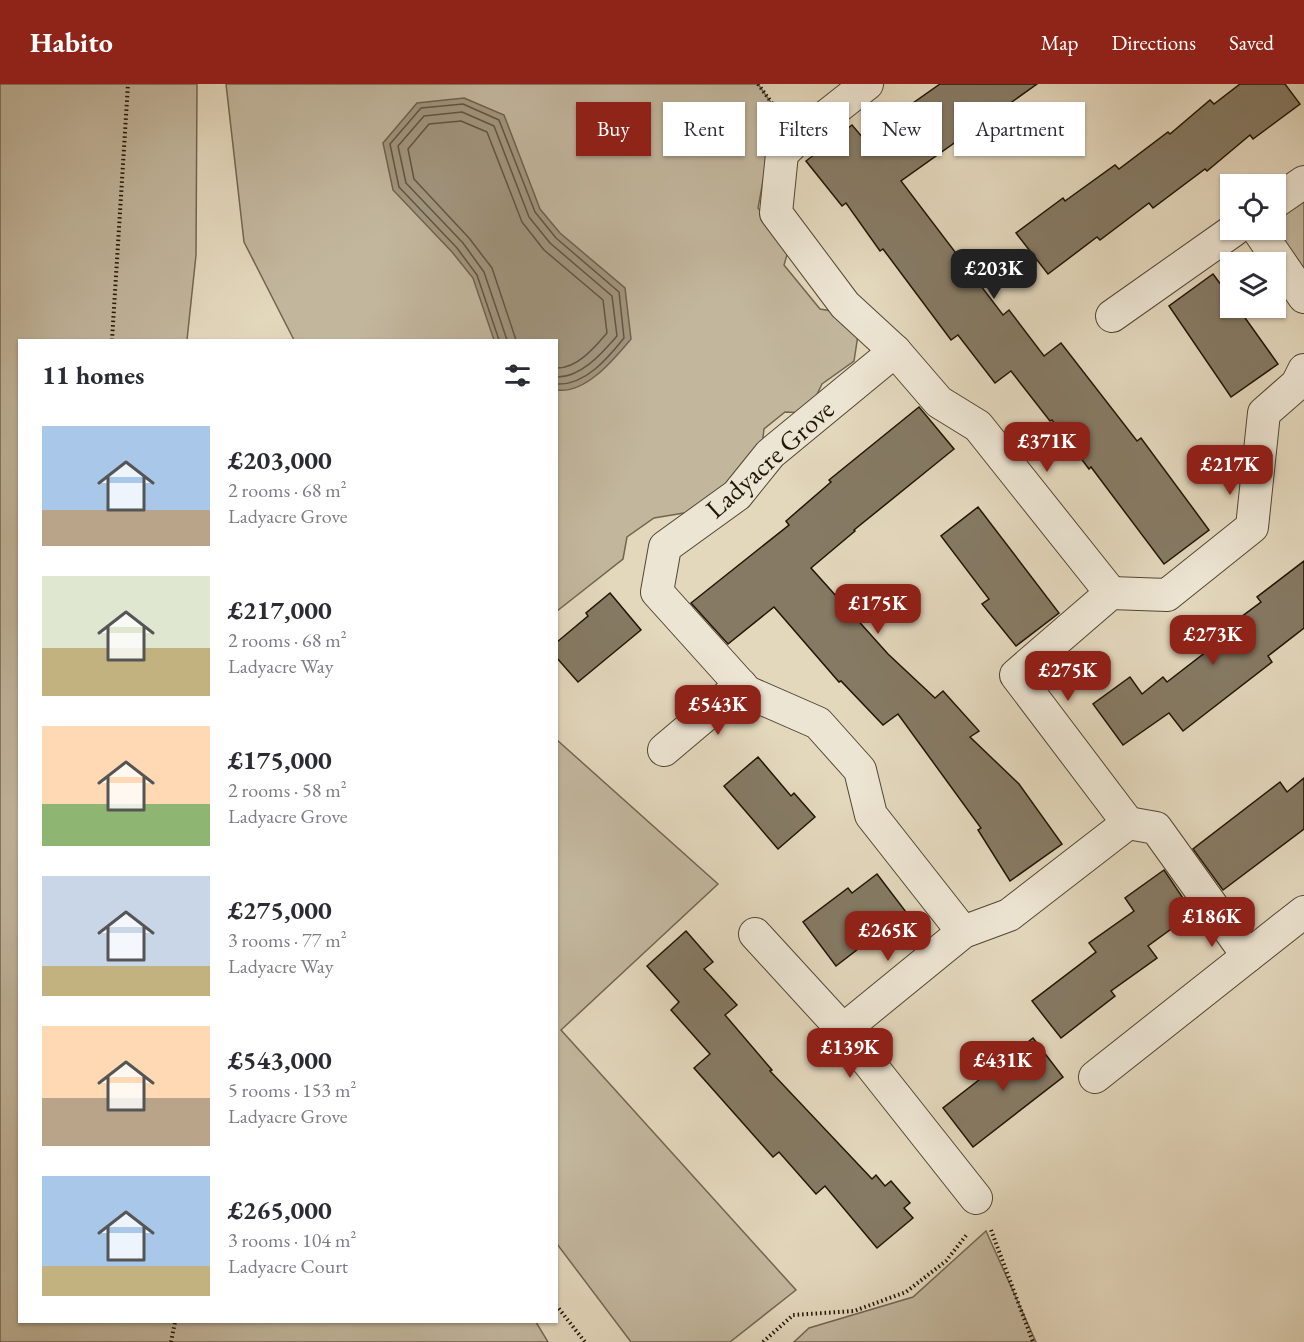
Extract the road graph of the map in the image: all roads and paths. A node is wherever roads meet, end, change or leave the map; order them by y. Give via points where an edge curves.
1 (128, 84) edge
2 (867, 84) edge
3 (1304, 182) edge
4 (1286, 194) edge
5 (1220, 240) edge
6 (1265, 240) edge
7 (1304, 297) edge
8 (1112, 316) dead end
9 (112, 339) edge
10 (895, 351) junction
11 (1304, 370) edge
12 (1111, 593) junction
13 (741, 685) junction
14 (664, 750) dead end
15 (1128, 823) junction
16 (1304, 912) edge
17 (963, 932) junction
18 (755, 934) dead end
19 (1248, 956) junction
20 (843, 1030) junction
21 (1095, 1077) dead end
22 (980, 1205) junction
23 (558, 1308) edge
24 (175, 1323) edge
25 (171, 1342) edge
26 (585, 1342) edge
27 (763, 1342) edge
28 (1033, 1342) edge

1 - 9 path
2 - 10 street via 782,154 776,213 846,305
3 - 4 street
5 - 8 street
6 - 7 street
10 - 12 street via 939,402 978,426
10 - 13 street, Ladyacre Grove via 770,454 736,495 665,547 657,592
11 - 12 street via 1297,384 1264,413 1252,526 1167,596
12 - 15 street via 1016,675
13 - 14 street
13 - 17 street, Ladyacre Grove via 747,692 818,723 860,770 871,814
15 - 17 street via 1009,915
15 - 19 street via 1156,828
16 - 19 street
17 - 20 street
18 - 20 street
19 - 21 street
20 - 22 street
22 - 27 path via 946,1261 906,1292 854,1311 793,1314
22 - 28 path
23 - 26 path
24 - 25 path

